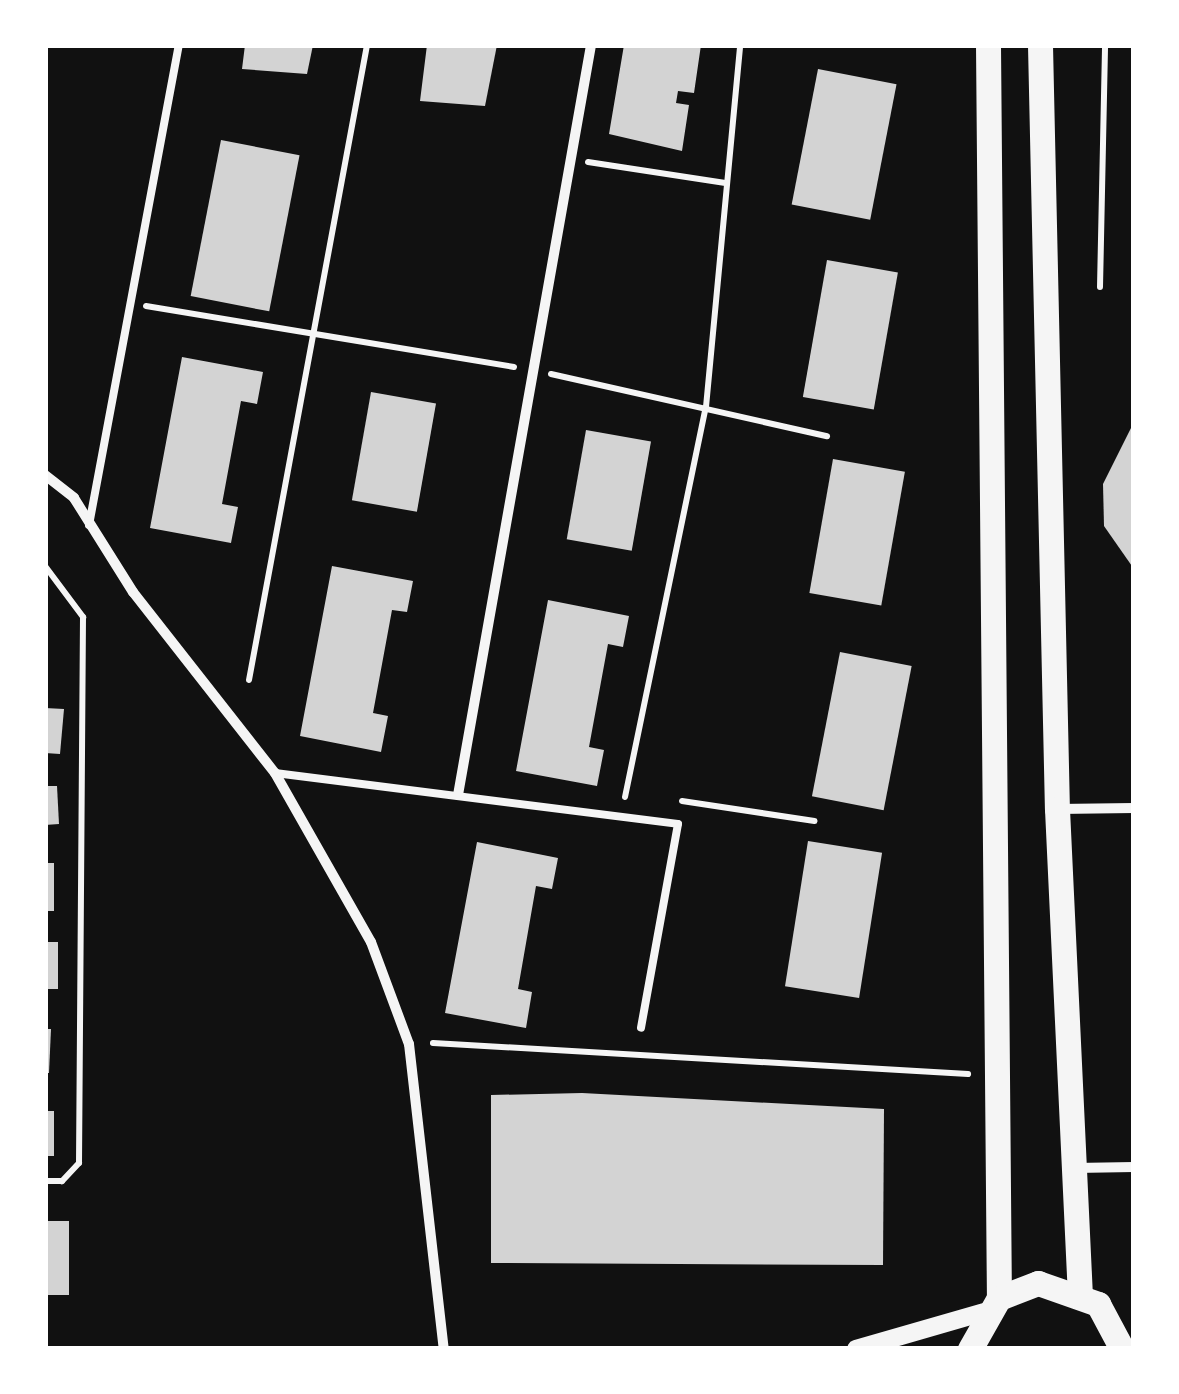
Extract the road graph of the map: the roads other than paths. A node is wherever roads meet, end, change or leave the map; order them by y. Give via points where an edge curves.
1 (179, 45) edge
2 (591, 45) edge
3 (988, 45) edge
4 (1040, 45) edge
5 (45, 475) edge
6 (88, 530) junction
7 (275, 773) junction
8 (458, 795) junction
9 (1134, 808) edge
10 (1057, 809) junction
11 (640, 1028) dead end
12 (1134, 1166) edge
13 (1076, 1168) junction
14 (1080, 1291) junction
15 (992, 1305) junction
16 (1123, 1329) edge
17 (444, 1349) edge
18 (856, 1349) edge
19 (970, 1349) edge
20 (1122, 1349) edge

1 - 6 lane
2 - 8 street
3 - 15 main road
4 - 10 main road
5 - 6 street via 74,498
6 - 7 street
7 - 8 lane
7 - 17 street via 371,942 409,1044
8 - 11 lane via 678,824
9 - 10 street
10 - 13 main road
12 - 13 street
13 - 14 main road
14 - 15 main road via 1038,1283
14 - 16 main road
15 - 18 street
15 - 19 main road
16 - 20 main road

